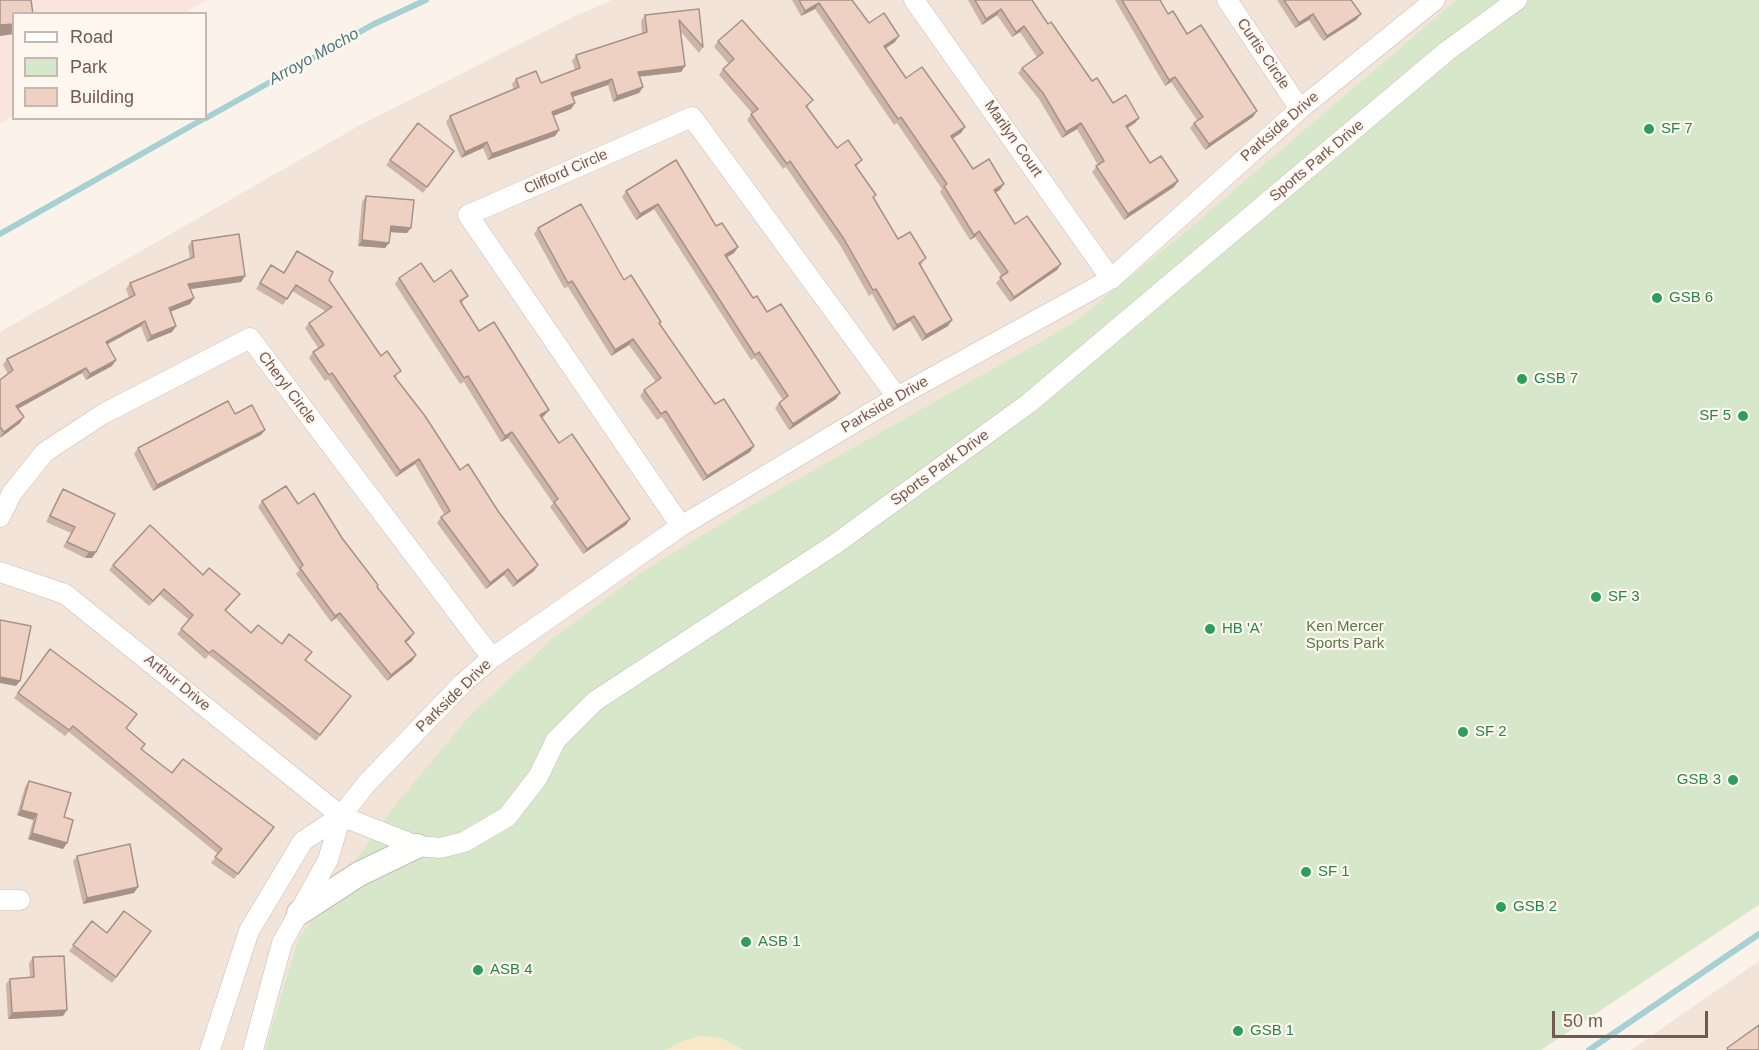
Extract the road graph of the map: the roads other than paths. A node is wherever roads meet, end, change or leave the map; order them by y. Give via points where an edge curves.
1 (914, 0) edge
2 (1227, 0) edge
3 (1435, 0) edge
4 (1517, 0) edge
5 (1300, 109) junction
6 (1111, 279) junction
7 (897, 397) junction
8 (0, 517) edge
9 (681, 526) junction
10 (0, 572) edge
11 (492, 658) junction
12 (341, 816) junction
13 (417, 846) junction
14 (0, 900) edge
15 (20, 900) dead end
16 (299, 913) junction
17 (210, 1050) edge
18 (253, 1050) edge

1 - 6 street, Marilyn Court
2 - 5 street, Curtis Circle
3 - 5 street, Parkside Drive
4 - 13 street, Sports Park Drive via 1447,51 1029,403 834,545 595,701 556,740 538,777 507,817 464,842 440,848
5 - 6 street, Parkside Drive
6 - 7 street, Parkside Drive
7 - 9 street, Parkside Drive
7 - 9 street, Clifford Circle via 692,117 468,215
8 - 11 street, Cheryl Circle via 12,493 45,452 102,414 250,338
9 - 11 street, Parkside Drive
10 - 12 street, Arthur Drive via 65,594
11 - 12 street, Parkside Drive via 375,775
12 - 13 street, Sports Park Drive
12 - 16 street, Parkside Drive via 328,860
12 - 17 street, Parkside Drive via 303,842 249,931
13 - 16 street via 359,874
14 - 15 street
16 - 18 street, Parkside Drive via 282,943

